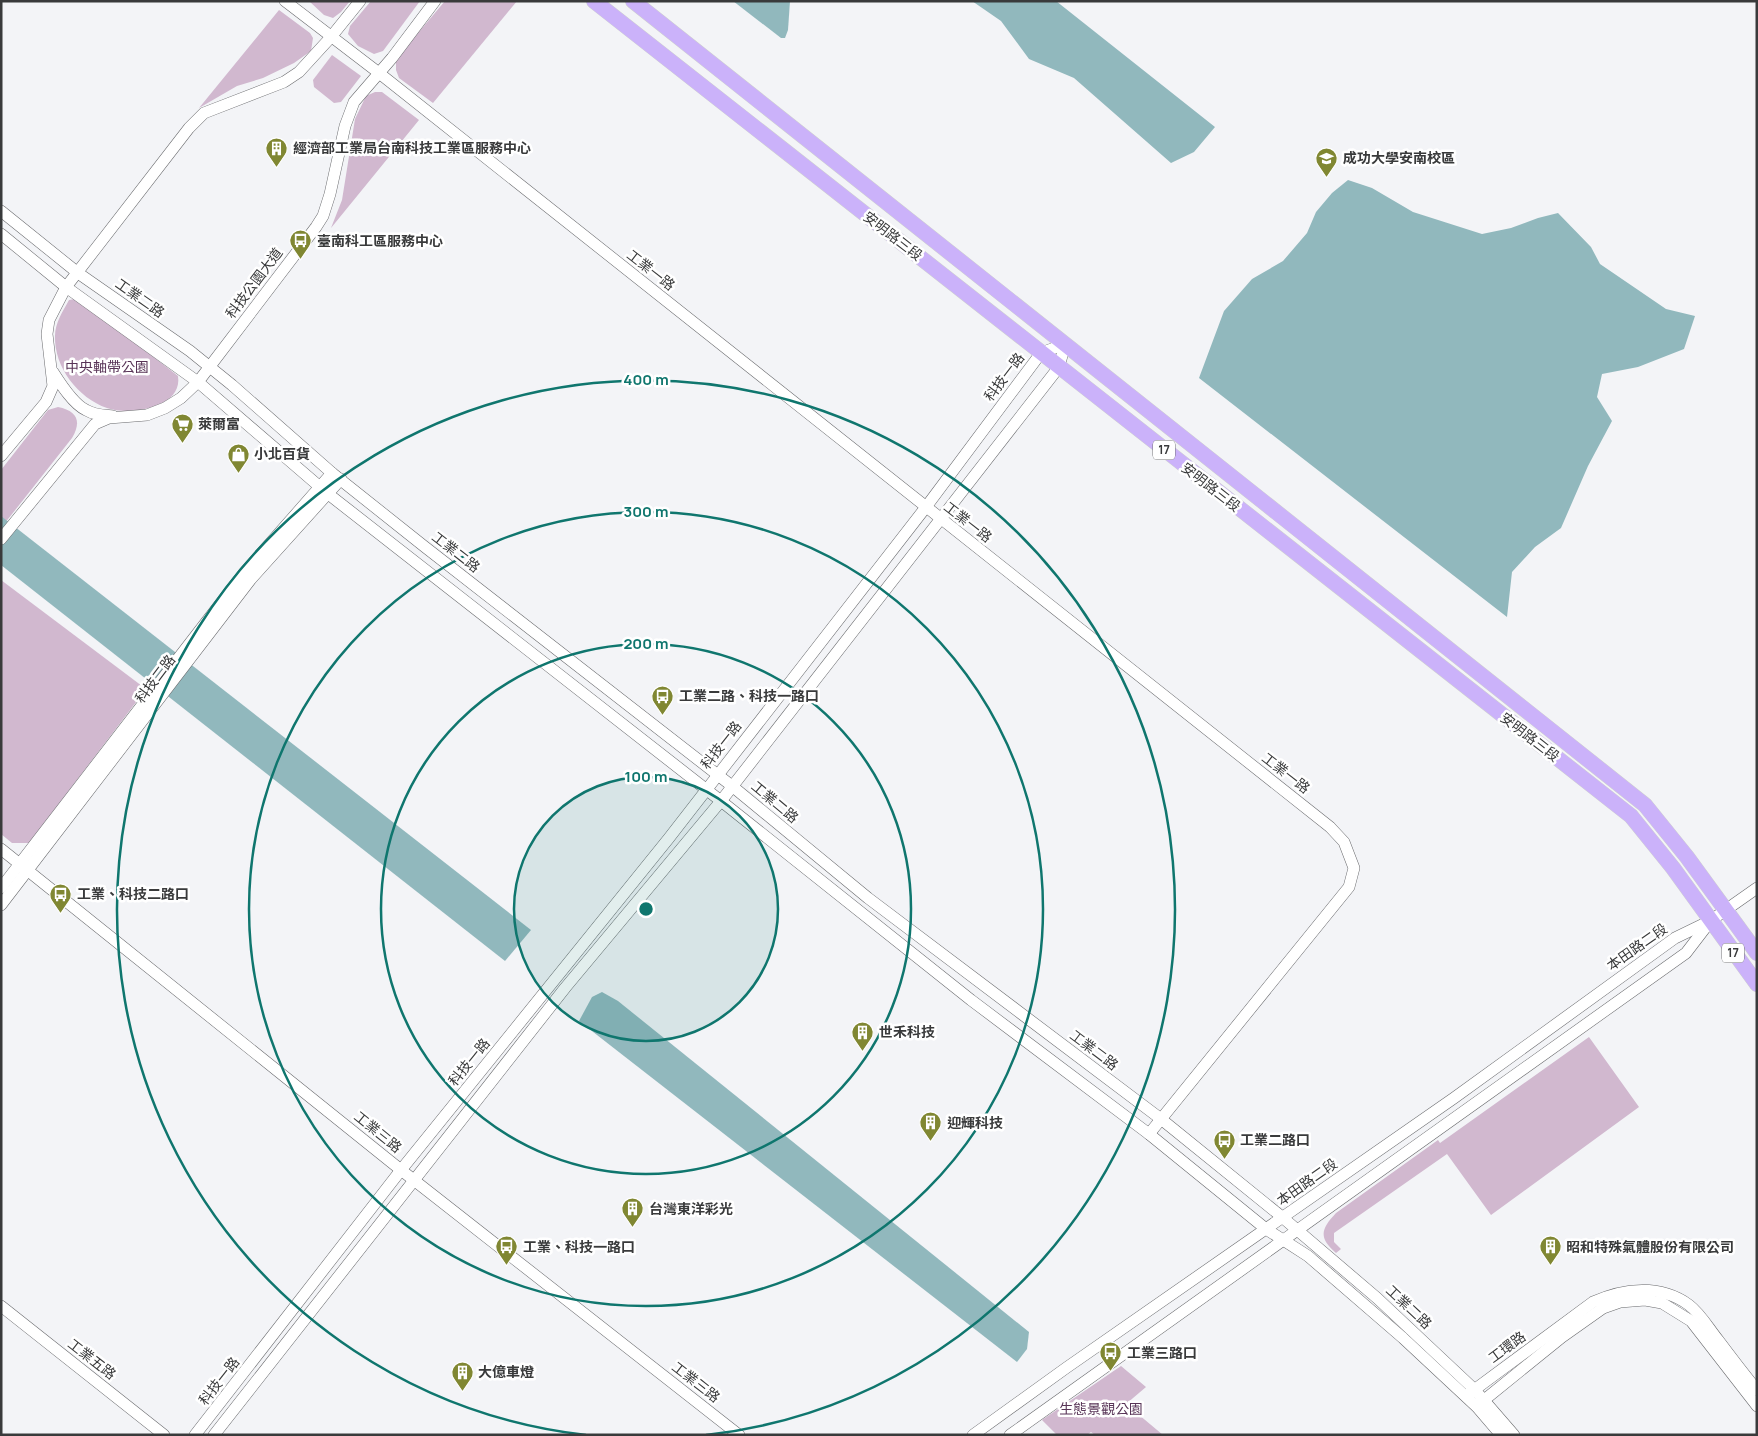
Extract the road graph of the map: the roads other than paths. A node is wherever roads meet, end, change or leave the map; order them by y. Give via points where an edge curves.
1 (285, 1) edge
2 (360, 1) edge
3 (435, 1) edge
4 (594, 1) edge
5 (633, 1) edge
6 (331, 38) junction
7 (379, 73) junction
8 (1, 211) edge
9 (1, 234) edge
10 (78, 273) junction
11 (66, 287) junction
12 (1065, 344) junction
13 (1041, 353) junction
14 (209, 367) junction
15 (1059, 367) junction
16 (52, 370) junction
17 (198, 382) junction
18 (129, 417) junction
19 (1, 456) edge
20 (336, 476) junction
21 (324, 490) junction
22 (926, 507) junction
23 (942, 520) junction
24 (1, 539) edge
25 (718, 774) junction
26 (732, 786) junction
27 (706, 790) junction
28 (721, 801) junction
29 (1, 849) edge
30 (24, 867) junction
31 (1, 888) edge
32 (1757, 888) edge
33 (1, 905) edge
34 (1725, 911) junction
35 (1710, 922) junction
36 (1757, 953) edge
37 (1757, 984) edge
38 (1161, 1120) junction
39 (1150, 1134) junction
40 (401, 1170) junction
41 (415, 1181) junction
42 (1282, 1217) junction
43 (1266, 1229) junction
44 (1298, 1230) junction
45 (1284, 1240) junction
46 (1, 1306) edge
47 (1569, 1326) junction
48 (1405, 1332) junction
49 (1470, 1393) junction
50 (1755, 1396) edge
51 (1480, 1404) junction
52 (164, 1435) edge
53 (195, 1435) edge
54 (214, 1435) edge
55 (738, 1435) edge
56 (973, 1435) edge
57 (1010, 1435) edge
58 (1501, 1435) edge
59 (1514, 1435) edge

1 - 6 street, 工業一路
2 - 6 street, 科技公園大道
3 - 7 street, 科技公園大道
4 - 13 main road, 安明路三段 / 17
5 - 12 main road, 安明路三段 / 17
6 - 7 street, 工業一路
6 - 10 street, 科技公園大道 via 299,72 284,82 204,113 189,128
7 - 14 street, 科技公園大道 via 348,113 334,182 323,216
7 - 22 street, 工業一路
8 - 10 street, 工業二路
9 - 11 street, 工業二路
10 - 11 street, 科技公園大道
10 - 14 street, 工業二路
11 - 16 street, 科技公園大道 via 49,320 47,334
11 - 17 street, 工業二路
12 - 13 street, 科技一路
12 - 15 street
12 - 34 main road, 安明路三段 / 17 via 1645,805
13 - 15 main road, 安明路三段 / 17
13 - 22 street, 科技一路
14 - 17 street, 科技公園大道
14 - 20 street, 工業二路
15 - 23 street
15 - 35 main road, 安明路三段 / 17 via 1631,816 1673,868
16 - 18 street, 科技公園大道 via 84,410
16 - 19 street, 科技公園大道 via 53,386 46,402
17 - 18 street, 科技公園大道 via 182,398 165,408
17 - 21 street, 工業二路
18 - 24 street, 科技公園大道 via 109,418 95,424
20 - 21 street, 科技二路
20 - 25 street, 工業二路
21 - 27 street, 工業二路
21 - 30 street, 科技二路 via 244,573
22 - 23 street, 工業一路
22 - 25 street, 科技一路
23 - 26 street
23 - 38 street, 工業一路 via 1330,827 1344,842 1354,868 1350,887
25 - 26 street, 工業二路
25 - 27 street, 科技一路
26 - 28 street
26 - 38 street, 工業二路 via 868,898
27 - 28 street, 工業二路
27 - 40 street, 科技一路
28 - 39 street, 工業二路 via 971,1000
28 - 41 street via 565,988
29 - 30 street, 工業三路
30 - 31 street, 科技二路
30 - 33 street, 科技二路
30 - 40 street, 工業三路
32 - 34 street
34 - 35 street
34 - 36 main road, 17
35 - 37 main road, 17
35 - 42 street, 本田路二段 via 1675,938 1454,1098
35 - 44 street via 1686,953
38 - 39 street, 工業一路
38 - 42 street, 工業二路
39 - 43 street, 工業二路
40 - 41 street, 工業三路
40 - 53 street, 科技一路
41 - 54 street
41 - 55 street, 工業三路
42 - 43 street, 本田路二段
42 - 44 street, 工業二路
43 - 45 street, 工業二路
43 - 56 street, 本田路二段
44 - 45 street
44 - 48 street, 工業二路 via 1377,1298
45 - 48 street, 工業二路
45 - 57 street
46 - 52 street, 工業五路
47 - 49 street, 工環路
47 - 50 street, 工環路 via 1620,1302 1645,1300 1677,1304
47 - 51 street, 工環路
48 - 49 street, 工業二路
49 - 51 street, 工業二路
51 - 58 street, 工業二路
51 - 59 street, 工業二路

